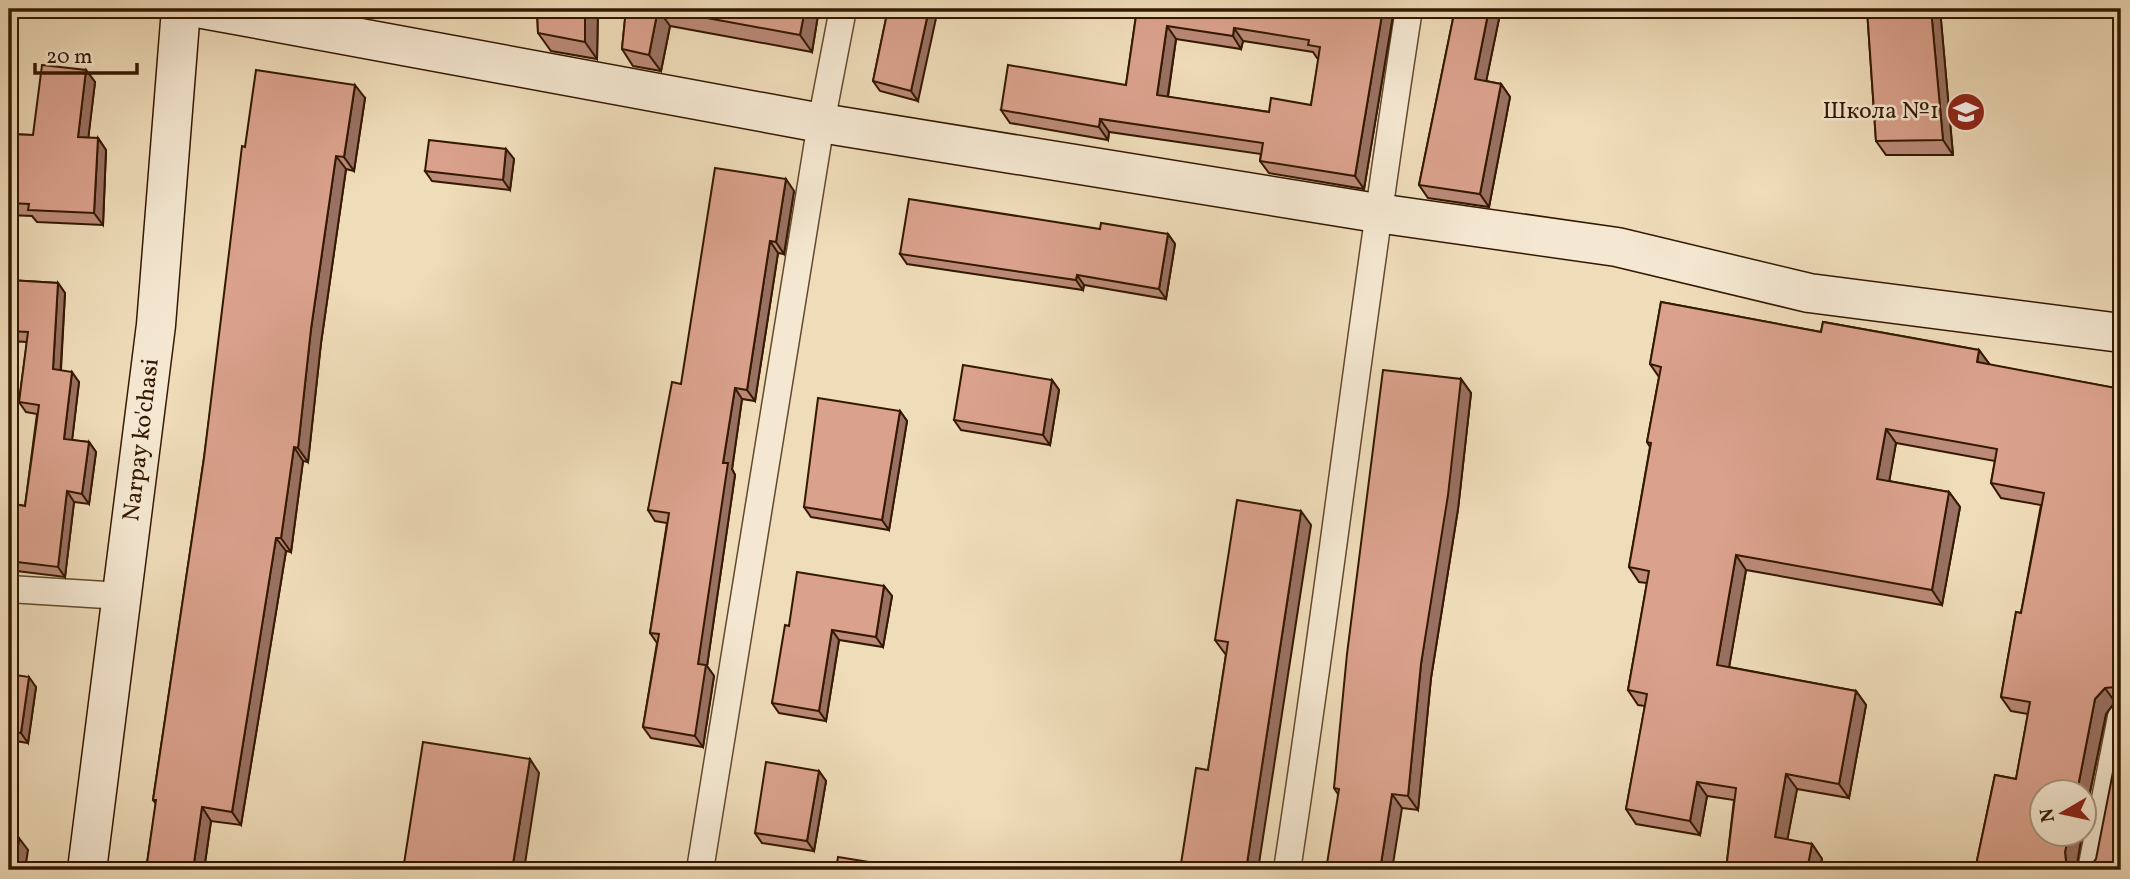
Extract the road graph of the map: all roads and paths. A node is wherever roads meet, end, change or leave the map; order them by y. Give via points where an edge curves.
1 (181, 9) edge
2 (203, 9) edge
3 (843, 9) edge
4 (1409, 9) edge
5 (821, 123) junction
6 (1377, 213) junction
7 (2121, 332) edge
8 (9, 589) edge
9 (122, 596) junction
10 (2121, 718) edge
11 (87, 870) edge
12 (700, 870) edge
13 (1287, 870) edge
14 (2091, 870) edge

1 - 9 street, Narpay ko'chasi via 156,325
2 - 5 street
3 - 5 street
4 - 6 street
5 - 6 street
5 - 12 street
6 - 7 street via 1616,247 1809,293
6 - 13 street via 1329,595
8 - 9 street
9 - 11 street, Narpay ko'chasi
10 - 14 street

